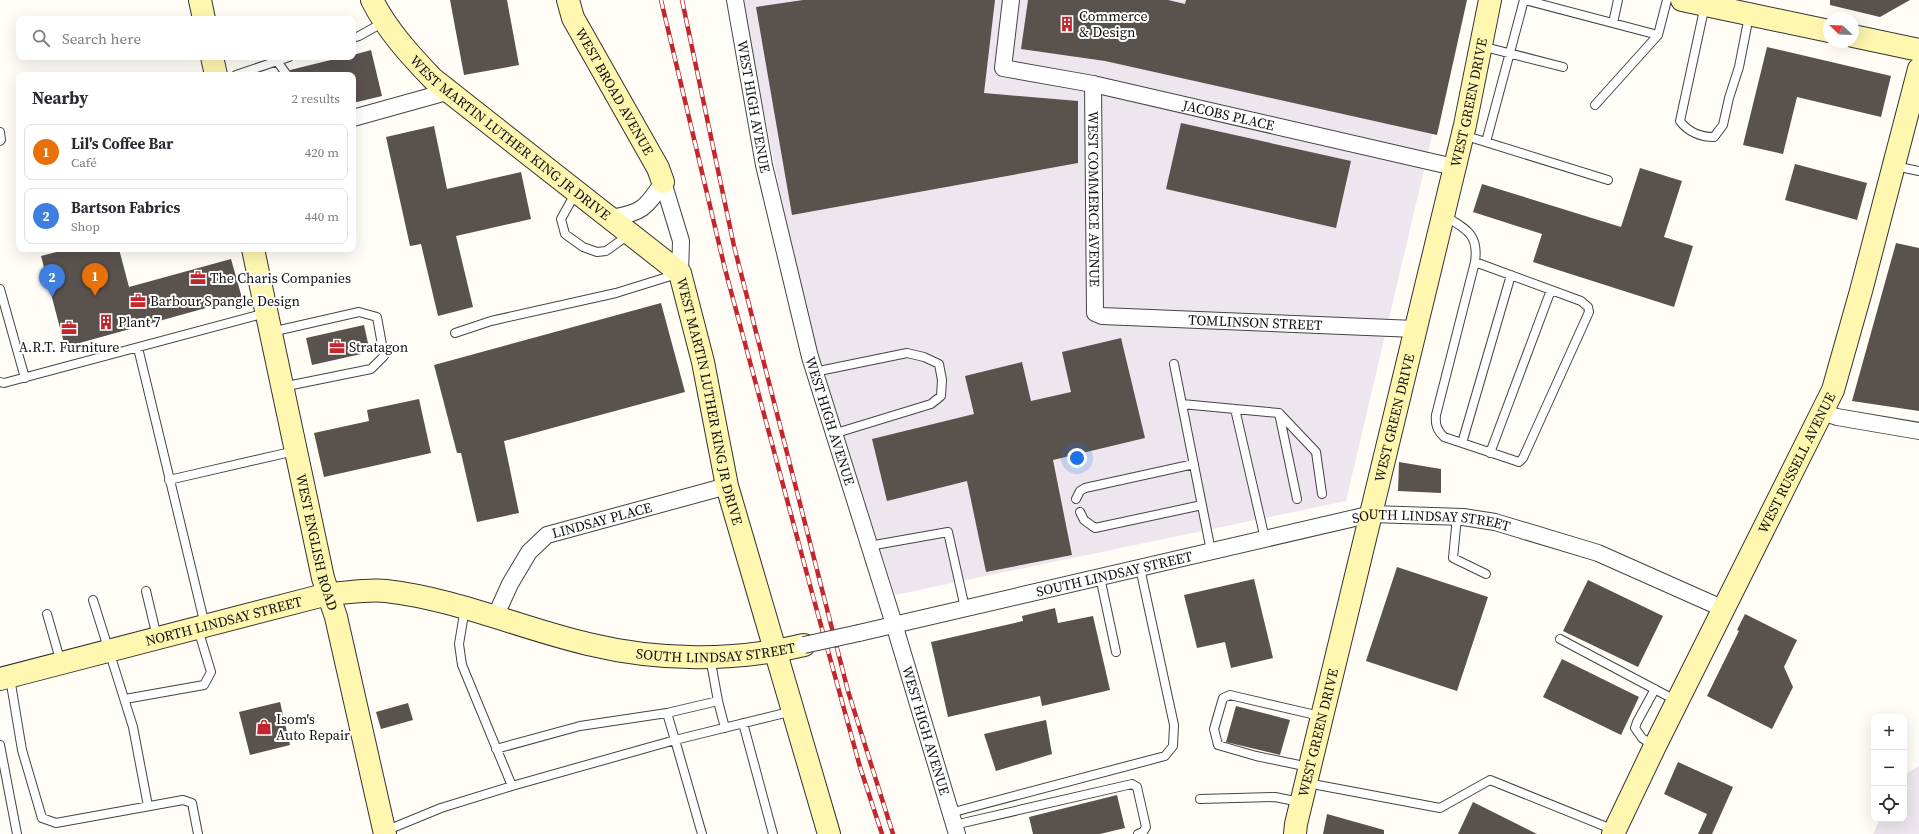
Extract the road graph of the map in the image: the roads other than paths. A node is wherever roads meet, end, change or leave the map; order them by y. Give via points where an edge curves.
1 (200, 0) edge
2 (372, 0) edge
3 (568, 0) edge
4 (735, 0) edge
5 (1011, 0) edge
6 (1490, 0) edge
7 (1525, 0) edge
8 (1618, 0) edge
9 (1667, 0) edge
10 (1682, 0) edge
11 (1705, 5) junction
12 (1741, 10) junction
13 (203, 16) edge
14 (384, 22) junction
15 (1613, 23) junction
16 (1823, 30) edge
17 (1658, 35) junction
18 (356, 37) edge
19 (1859, 37) edge
20 (1481, 46) junction
21 (1919, 50) edge
22 (1510, 53) junction
23 (213, 60) edge
24 (278, 61) joint
25 (1564, 67) dead end
26 (1919, 69) edge
27 (215, 72) edge
28 (245, 72) edge
29 (285, 72) edge
30 (1093, 84) junction
31 (450, 91) junction
32 (1594, 105) dead end
33 (356, 117) edge
34 (0, 132) edge
35 (1462, 135) junction
36 (0, 140) edge
37 (1486, 142) junction
38 (1894, 166) junction
39 (1454, 167) junction
40 (1919, 171) edge
41 (1608, 180) dead end
42 (663, 182) junction
43 (577, 191) junction
44 (1442, 214) junction
45 (611, 218) junction
46 (630, 234) junction
47 (254, 252) edge
48 (1475, 262) junction
49 (680, 274) junction
50 (1511, 275) junction
51 (0, 289) edge
52 (1551, 290) junction
53 (1095, 313) joint
54 (268, 322) junction
55 (1415, 329) junction
56 (455, 333) dead end
57 (138, 348) junction
58 (1174, 364) dead end
59 (814, 372) junction
60 (25, 378) junction
61 (0, 382) edge
62 (282, 387) junction
63 (1182, 404) junction
64 (1234, 409) junction
65 (1822, 412) junction
66 (1279, 413) junction
67 (1919, 431) edge
68 (833, 434) junction
69 (1462, 443) junction
70 (295, 451) junction
71 (1490, 453) junction
72 (1194, 464) junction
73 (169, 480) junction
74 (727, 486) junction
75 (1322, 494) dead end
76 (1076, 498) dead end
77 (1297, 499) dead end
78 (1202, 505) junction
79 (1080, 512) dead end
80 (1372, 514) junction
81 (1458, 517) junction
82 (1265, 539) junction
83 (869, 546) junction
84 (1211, 551) junction
85 (1140, 568) junction
86 (1486, 574) dead end
87 (1100, 577) junction
88 (146, 591) dead end
89 (328, 594) junction
90 (93, 600) dead end
91 (466, 608) junction
92 (965, 608) junction
93 (1724, 609) junction
94 (47, 614) dead end
95 (495, 617) junction
96 (894, 624) junction
97 (201, 626) junction
98 (157, 638) junction
99 (1560, 638) dead end
100 (804, 645) joint
101 (109, 650) junction
102 (775, 652) junction
103 (1116, 652) dead end
104 (710, 657) junction
105 (61, 663) junction
106 (5, 678) edge
107 (1655, 689) junction
108 (125, 699) junction
109 (718, 701) junction
110 (1678, 701) junction
111 (793, 711) junction
112 (667, 713) junction
113 (1322, 717) junction
114 (744, 723) junction
115 (725, 728) junction
116 (675, 740) junction
117 (0, 745) edge
118 (1655, 746) junction
119 (496, 749) junction
120 (1306, 784) junction
121 (512, 786) junction
122 (1200, 799) dead end
123 (148, 806) junction
124 (954, 824) edge
125 (385, 832) edge
126 (1614, 832) edge
127 (17, 834) edge
128 (198, 834) edge
129 (702, 834) edge
130 (773, 834) edge
131 (830, 834) edge
132 (1138, 834) edge
133 (1295, 834) edge

1 - 13 main road
2 - 14 main road, WEST MARTIN LUTHER KING JR DRIVE
3 - 42 main road, WEST BROAD AVENUE via 573,18 658,168
4 - 59 street, WEST HIGH AVENUE via 764,166
5 - 30 street, JACOBS PLACE via 1002,68
6 - 20 main road, WEST GREEN DRIVE
7 - 15 lane
7 - 22 lane
8 - 15 lane
9 - 17 lane
10 - 11 main road
11 - 12 main road
11 - 12 lane via 1680,121 1685,128 1705,137 1714,137 1724,124 1739,67
12 - 16 main road
14 - 18 lane
14 - 31 main road, WEST MARTIN LUTHER KING JR DRIVE via 433,79
15 - 17 lane
17 - 32 lane
19 - 21 main road
20 - 22 lane
20 - 35 main road, WEST GREEN DRIVE
22 - 25 lane
22 - 37 lane
23 - 27 main road
24 - 28 lane
24 - 29 lane
26 - 38 main road, WEST RUSSELL AVENUE
30 - 39 street, JACOBS PLACE
30 - 53 street, WEST COMMERCE AVENUE
31 - 33 street
31 - 43 main road, WEST MARTIN LUTHER KING JR DRIVE
34 - 36 lane
35 - 37 lane
35 - 39 main road, WEST GREEN DRIVE
37 - 41 lane
38 - 40 lane
38 - 65 main road, WEST RUSSELL AVENUE via 1833,390
39 - 44 main road, WEST GREEN DRIVE
42 - 45 street via 650,202 632,215
42 - 49 street, WEST BROAD AVENUE via 681,241
43 - 45 main road, WEST MARTIN LUTHER KING JR DRIVE
43 - 46 lane via 561,219 565,234 583,247 606,252
44 - 48 lane via 1471,234 1477,250
44 - 55 main road, WEST GREEN DRIVE
45 - 46 main road, WEST MARTIN LUTHER KING JR DRIVE
46 - 49 main road, WEST MARTIN LUTHER KING JR DRIVE
47 - 54 main road, WEST ENGLISH ROAD
48 - 50 lane
48 - 69 lane via 1435,424 1444,437
49 - 56 lane via 616,293 491,320
49 - 74 main road, WEST MARTIN LUTHER KING JR DRIVE via 703,362
50 - 52 lane
50 - 69 lane
51 - 60 lane
52 - 71 lane
52 - 71 lane via 1581,301 1588,307 1589,312 1523,458 1519,462
53 - 55 street, TOMLINSON STREET via 1102,316 1176,320
54 - 57 lane
54 - 62 main road, WEST ENGLISH ROAD
54 - 62 lane via 359,312 377,317 384,356 371,369
55 - 80 main road, WEST GREEN DRIVE
57 - 60 lane
57 - 73 lane
58 - 63 lane
59 - 68 street, WEST HIGH AVENUE
59 - 68 lane via 907,353 939,364 941,396 931,404
60 - 61 lane
62 - 70 main road, WEST ENGLISH ROAD
63 - 64 lane
63 - 72 lane
64 - 66 lane
64 - 82 lane
65 - 67 street
65 - 93 main road, WEST RUSSELL AVENUE
66 - 75 lane via 1316,452
66 - 77 lane
68 - 83 street, WEST HIGH AVENUE
69 - 71 lane
70 - 73 lane
70 - 89 main road, WEST ENGLISH ROAD
72 - 76 lane via 1085,488
72 - 78 lane
73 - 97 lane
74 - 95 street, LINDSAY PLACE via 547,535 529,552 510,584
74 - 102 main road, WEST MARTIN LUTHER KING JR DRIVE
78 - 79 lane via 1095,528 1084,520
78 - 84 lane
80 - 81 street, SOUTH LINDSAY STREET
80 - 82 street, SOUTH LINDSAY STREET
80 - 113 main road, WEST GREEN DRIVE
81 - 86 lane via 1453,558
81 - 93 street, SOUTH LINDSAY STREET via 1495,522 1598,553
82 - 84 street, SOUTH LINDSAY STREET
83 - 92 lane via 948,532
83 - 96 street, WEST HIGH AVENUE
84 - 85 street, SOUTH LINDSAY STREET
85 - 87 street, SOUTH LINDSAY STREET
85 - 124 lane via 1174,724 1173,746 1165,756 1054,785
87 - 92 street, SOUTH LINDSAY STREET
87 - 103 lane
88 - 98 lane
89 - 91 main road, NORTH LINDSAY STREET via 384,591 436,599
89 - 97 main road, NORTH LINDSAY STREET
89 - 125 main road, WEST ENGLISH ROAD via 336,617
90 - 101 lane
91 - 95 main road, NORTH LINDSAY STREET
91 - 119 lane via 459,644 462,665
92 - 96 street, SOUTH LINDSAY STREET
93 - 110 main road, WEST RUSSELL AVENUE
94 - 105 lane
95 - 104 main road, SOUTH LINDSAY STREET via 589,644 635,652
96 - 100 street, SOUTH LINDSAY STREET, bridge
96 - 124 street, WEST HIGH AVENUE
97 - 98 main road, NORTH LINDSAY STREET
97 - 108 lane via 211,672 204,686
98 - 101 main road, NORTH LINDSAY STREET
99 - 107 lane
100 - 102 main road, SOUTH LINDSAY STREET
101 - 105 main road, NORTH LINDSAY STREET
101 - 108 lane
102 - 104 main road, SOUTH LINDSAY STREET
102 - 111 main road, WEST MARTIN LUTHER KING JR DRIVE
104 - 109 lane
105 - 106 main road, NORTH LINDSAY STREET
106 - 123 lane via 42,818 56,823
107 - 110 lane
107 - 118 lane via 1635,728 1642,738
108 - 123 lane
109 - 112 lane
109 - 115 lane
110 - 118 main road, WEST RUSSELL AVENUE
111 - 114 lane
111 - 131 main road, WEST MARTIN LUTHER KING JR DRIVE
112 - 116 lane
112 - 119 lane via 580,726
113 - 120 main road, WEST GREEN DRIVE
113 - 120 lane via 1230,695 1223,698 1214,729 1218,745 1256,756
114 - 115 lane
114 - 130 lane
115 - 116 lane
116 - 121 lane
116 - 129 lane
117 - 127 lane
118 - 126 main road, WEST RUSSELL AVENUE
119 - 121 lane
120 - 122 lane via 1275,797
120 - 126 lane via 1440,808 1490,780
120 - 133 main road, WEST GREEN DRIVE
121 - 125 lane via 441,808
123 - 128 lane via 183,800 192,803
124 - 132 lane via 1132,784 1137,787 1146,827

